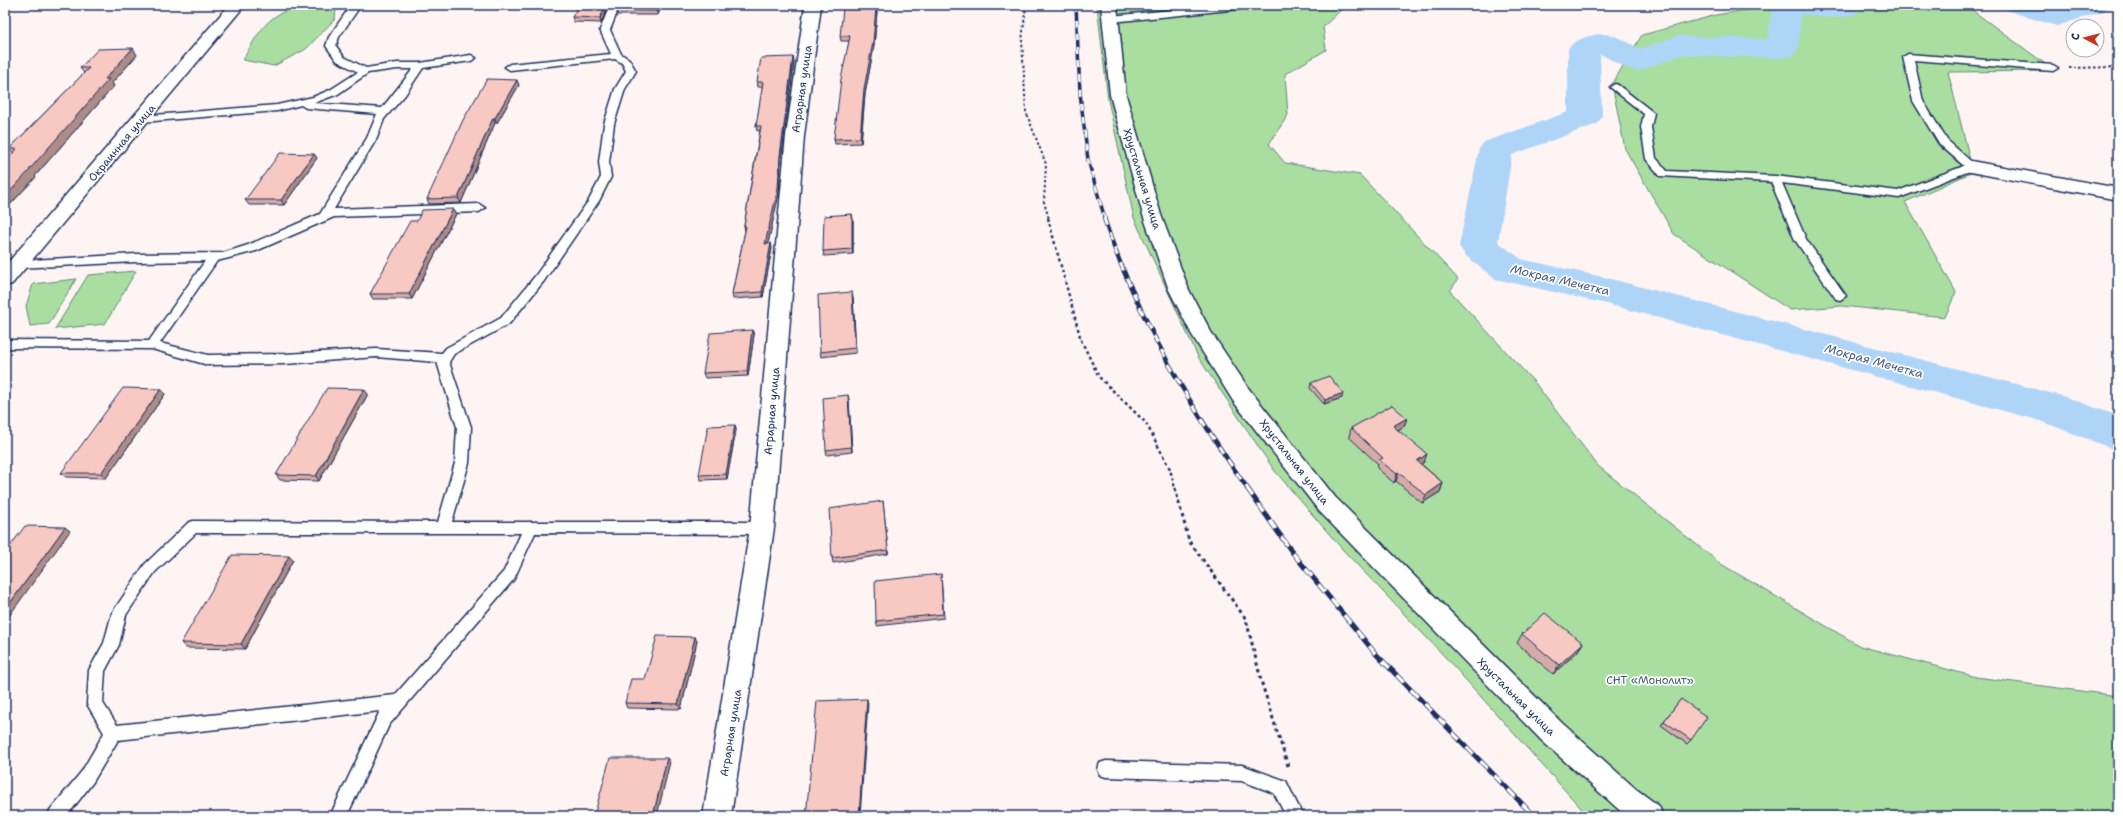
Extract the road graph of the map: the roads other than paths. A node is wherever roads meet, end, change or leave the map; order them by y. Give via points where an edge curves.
1 (237, 5) edge
2 (356, 5) edge
3 (615, 5) edge
4 (813, 5) edge
5 (1240, 6) edge
6 (1110, 12) edge
7 (616, 56) junction
8 (471, 58) dead end
9 (420, 66) junction
10 (510, 67) dead end
11 (2053, 68) road end
12 (365, 70) junction
13 (1615, 88) dead end
14 (296, 104) junction
15 (384, 112) junction
16 (142, 120) junction
17 (1971, 167) junction
18 (1775, 179) junction
19 (2118, 194) edge
20 (479, 208) dead end
21 (324, 216) junction
22 (214, 257) junction
23 (18, 264) junction
24 (5, 279) edge
25 (1840, 296) dead end
26 (5, 344) edge
27 (152, 345) junction
28 (446, 358) junction
29 (443, 527) junction
30 (530, 528) junction
31 (762, 528) junction
32 (398, 702) junction
33 (113, 734) junction
34 (1106, 769) dead end
35 (56, 816) edge
36 (338, 816) edge
37 (717, 816) edge
38 (1295, 816) edge
39 (1649, 816) edge

1 - 16 street, Окраинная улица
2 - 12 lane via 334,37 331,46 336,56 344,63
3 - 7 lane via 605,30
4 - 31 street, Аграрная улица via 795,136
5 - 6 lane
6 - 39 street, Хрустальная улица via 1118,95 1152,215 1179,290 1202,335 1241,394 1327,504 1552,732 1626,799
7 - 10 lane
7 - 28 lane via 626,61 631,71 620,89 609,124 604,162 606,177 594,201 545,272 506,320 450,351
8 - 9 lane
9 - 12 lane
9 - 15 lane
11 - 17 lane via 1908,57 1918,101 1943,142
12 - 14 lane via 334,92
13 - 18 lane via 1649,113 1646,127 1651,159 1664,174
14 - 15 lane
14 - 16 lane via 277,108
15 - 21 lane via 379,118 372,138
16 - 23 street, Окраинная улица
17 - 18 lane via 1899,195
17 - 19 street
18 - 25 lane via 1801,240
20 - 21 lane via 332,213
21 - 22 lane via 252,248 223,257
22 - 23 lane
22 - 27 lane
23 - 24 street, Окраинная улица
26 - 27 lane
27 - 28 lane via 208,360 285,359 376,352
28 - 29 lane via 443,362 464,427 462,462
29 - 30 lane
29 - 33 lane via 193,527 150,568 119,613 111,645 97,670 95,704
30 - 31 lane
30 - 32 lane via 509,575
31 - 37 street, Аграрная улица
32 - 33 lane via 187,723
32 - 36 lane via 383,720
33 - 35 lane via 98,763 76,794
34 - 38 lane via 1242,773 1280,787

